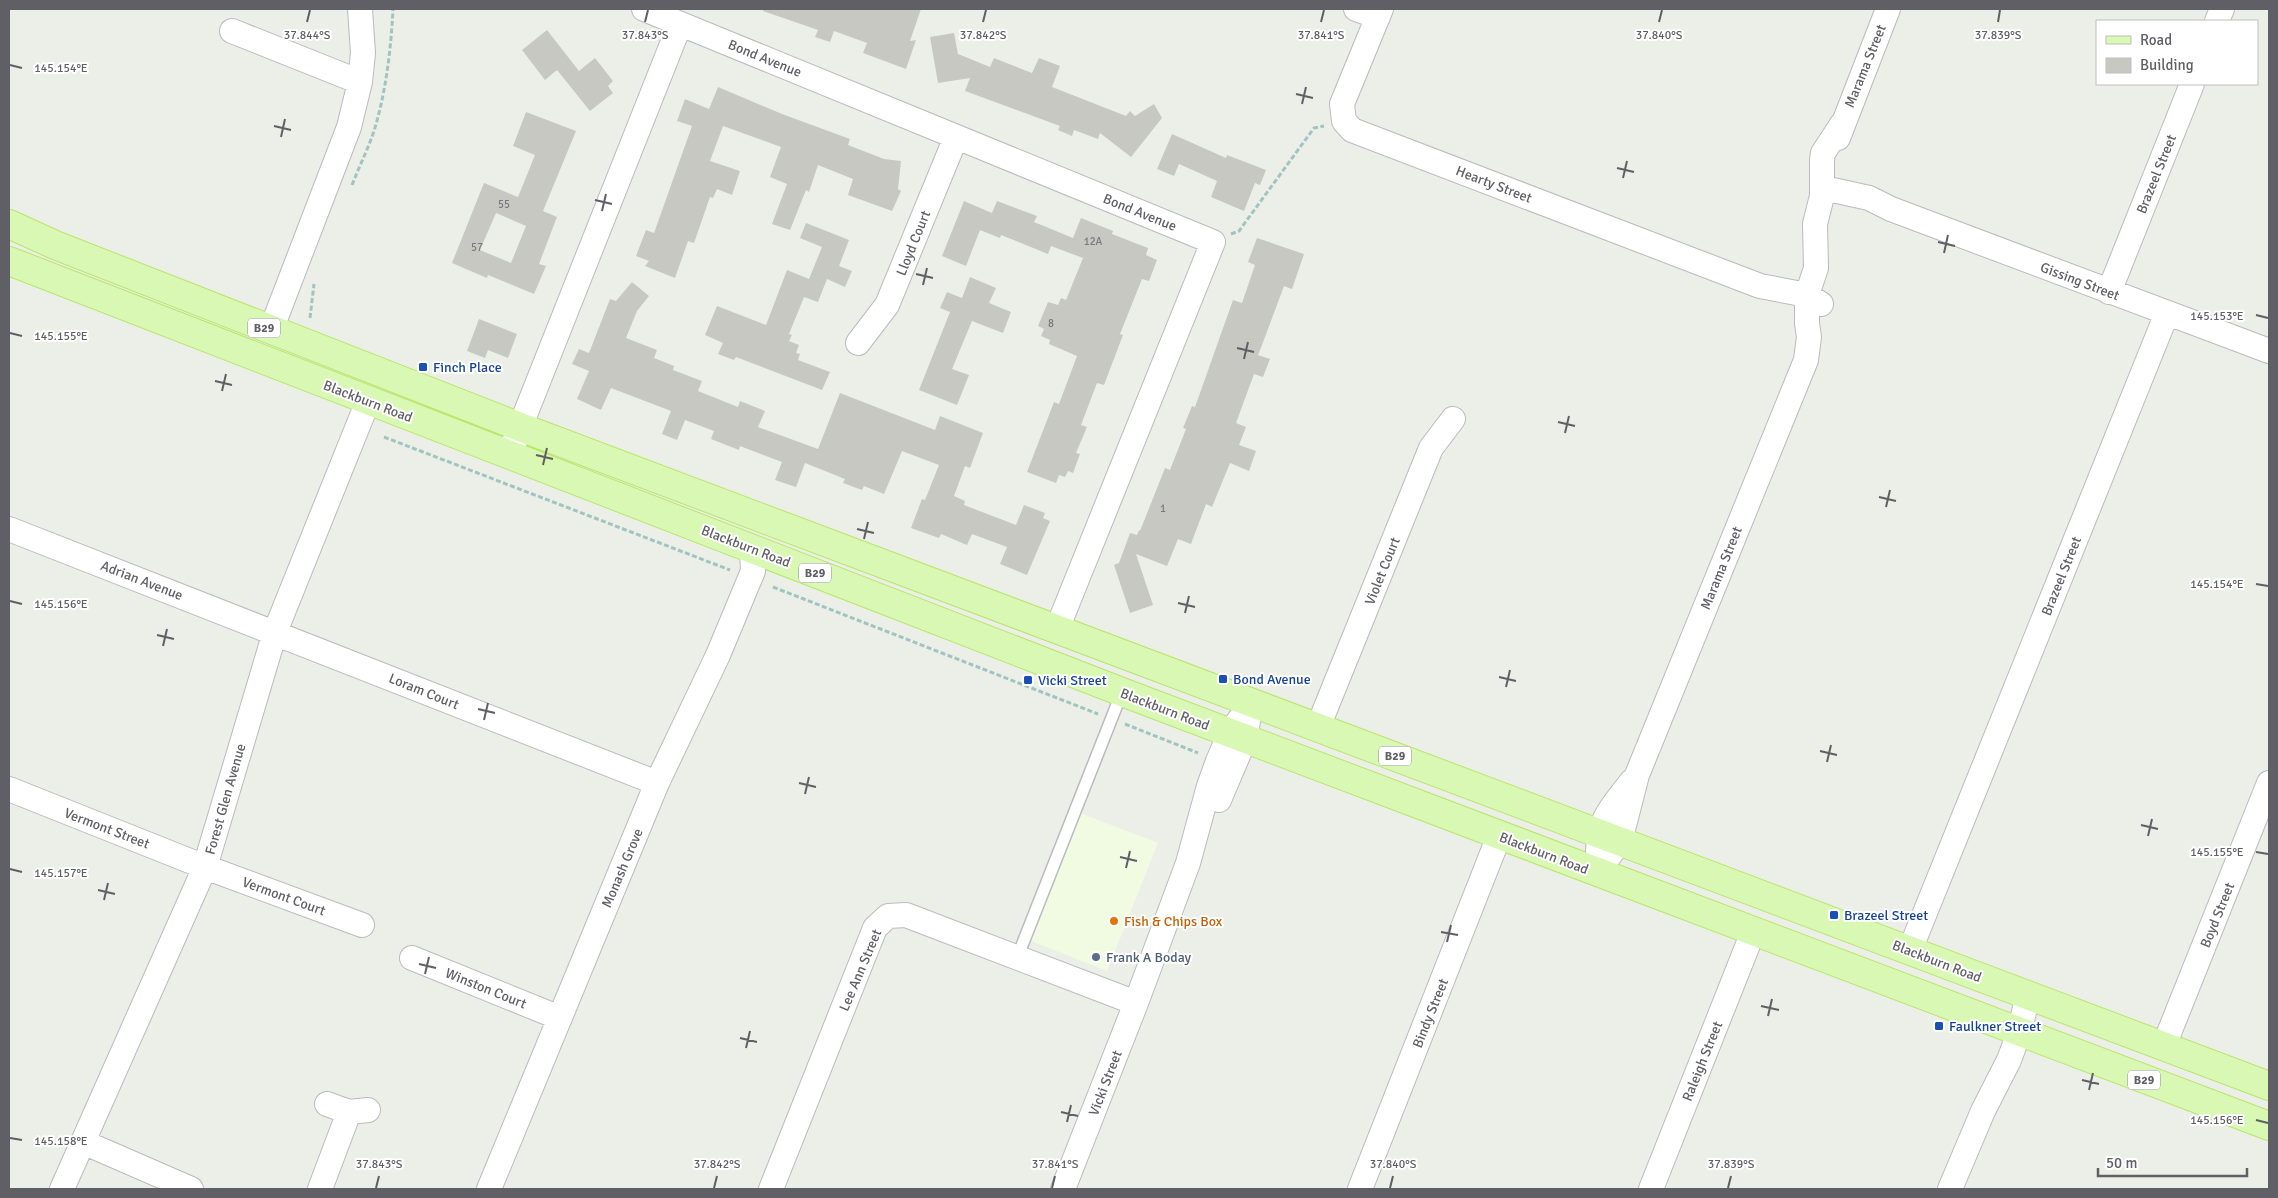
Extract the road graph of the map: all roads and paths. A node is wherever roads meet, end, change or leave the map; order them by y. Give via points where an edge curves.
1 (360, 9) edge
2 (644, 9) edge
3 (1356, 9) edge
4 (1888, 9) edge
5 (1379, 13) edge
6 (680, 24) junction
7 (232, 31) dead end
8 (360, 82) junction
9 (2192, 85) edge
10 (1344, 122) junction
11 (956, 136) junction
12 (1829, 195) junction
13 (9, 224) edge
14 (1213, 242) junction
15 (9, 261) edge
16 (2109, 292) junction
17 (1812, 303) junction
18 (2167, 314) junction
19 (271, 330) junction
20 (858, 343) dead end
21 (2269, 351) edge
22 (368, 401) junction
23 (1453, 419) dead end
24 (520, 427) junction
25 (384, 437) dead end
26 (509, 454) junction
27 (9, 529) edge
28 (752, 549) junction
29 (730, 570) dead end
30 (773, 586) dead end
31 (1057, 629) junction
32 (276, 632) junction
33 (1122, 692) junction
34 (1252, 702) junction
35 (1112, 719) junction
36 (1318, 727) junction
37 (1237, 736) junction
38 (1199, 753) dead end
39 (657, 783) junction
40 (2269, 783) edge
41 (9, 789) edge
42 (1499, 836) junction
43 (1609, 837) junction
44 (205, 866) junction
45 (1597, 873) junction
46 (362, 925) dead end
47 (1753, 932) junction
48 (1910, 950) junction
49 (412, 958) dead end
50 (1017, 958) junction
51 (2028, 995) junction
52 (1136, 1003) junction
53 (560, 1018) junction
54 (2013, 1031) junction
55 (2165, 1047) junction
56 (2269, 1086) edge
57 (327, 1104) dead end
58 (2269, 1126) edge
59 (84, 1142) junction
60 (62, 1189) edge
61 (191, 1189) edge
62 (320, 1189) edge
63 (489, 1189) edge
64 (771, 1189) edge
65 (1063, 1189) edge
66 (1360, 1189) edge
67 (1651, 1189) edge
68 (1950, 1189) edge

1 - 8 street via 363,53
2 - 6 street, Bond Avenue
3 - 5 street
4 - 12 street, Marama Street via 1842,124 1832,159
5 - 10 street via 1342,104
6 - 11 street, Bond Avenue
6 - 24 street
7 - 8 street
8 - 19 street via 348,127
9 - 16 street, Brazeel Street
10 - 14 path via 1314,128 1239,231
10 - 17 street, Hearty Street via 1352,130 1760,286 1778,297
11 - 14 street, Bond Avenue
11 - 20 street, Lloyd Court via 887,306
12 - 16 street, Gissing Street via 1869,198 1890,209
12 - 17 street, Marama Street via 1827,273
13 - 19 main road, Blackburn Road / B29
14 - 31 street
15 - 22 main road, Blackburn Road / B29
16 - 18 street, Gissing Street
17 - 43 street, Marama Street via 1806,360 1637,776 1604,818
18 - 21 street, Gissing Street
18 - 48 street, Brazeel Street
19 - 24 main road, Blackburn Road / B29
22 - 26 main road, Blackburn Road / B29
22 - 32 street, Forest Glen Avenue
23 - 36 street, Violet Court via 1431,448
24 - 26 street
24 - 31 main road, Blackburn Road / B29
25 - 29 path
26 - 28 main road, Blackburn Road / B29
27 - 32 street, Adrian Avenue
28 - 33 main road, Blackburn Road / B29
28 - 39 street, Monash Grove via 753,571 718,655
30 - 35 path
31 - 34 main road, Blackburn Road / B29
32 - 39 street, Loram Court
32 - 44 street, Forest Glen Avenue
33 - 35 lane
33 - 37 main road, Blackburn Road / B29
34 - 36 main road, Blackburn Road / B29
34 - 37 street, Vicki Street
35 - 38 path
35 - 50 lane
36 - 43 main road, Blackburn Road / B29
37 - 42 main road, Blackburn Road / B29
37 - 52 street, Vicki Street via 1223,792 1188,863
39 - 53 street, Monash Grove
40 - 55 street, Boyd Street
41 - 44 street, Vermont Street
42 - 45 main road, Blackburn Road / B29
42 - 66 street, Bindy Street
43 - 45 street
43 - 48 main road, Blackburn Road / B29
44 - 46 street, Vermont Court
44 - 59 street, Forest Glen Avenue
45 - 47 main road, Blackburn Road / B29
47 - 54 main road, Blackburn Road / B29
47 - 67 street, Raleigh Street
48 - 51 main road, Blackburn Road / B29
49 - 53 street, Winston Court
50 - 52 street, Lee Ann Street
50 - 64 street, Lee Ann Street via 906,914 888,916 875,928
51 - 54 street
51 - 55 main road, Blackburn Road / B29
52 - 65 street, Vicki Street
53 - 63 street, Monash Grove
54 - 58 main road, Blackburn Road / B29
54 - 68 street via 2009,1060
55 - 56 main road, Blackburn Road / B29
57 - 62 street via 358,1111
59 - 60 street, Forest Glen Avenue
59 - 61 street

